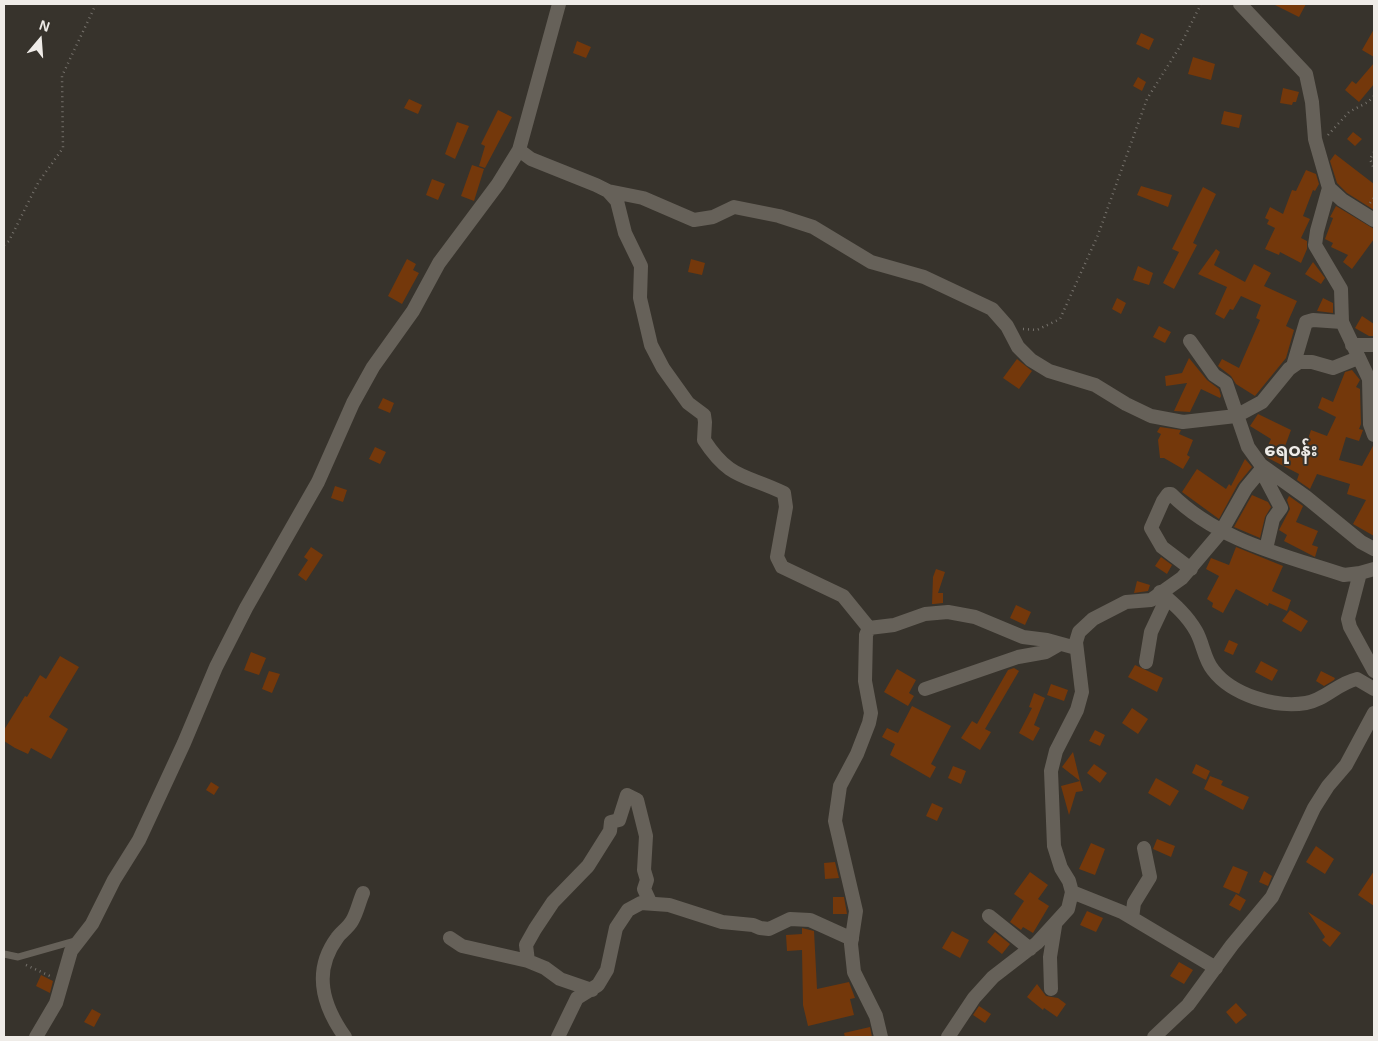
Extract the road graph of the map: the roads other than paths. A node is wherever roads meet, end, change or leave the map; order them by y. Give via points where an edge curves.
1 (559, 4) edge
2 (1240, 4) edge
3 (519, 150) junction
4 (1329, 188) junction
5 (608, 191) junction
6 (1374, 220) edge
7 (1342, 322) junction
8 (1190, 341) dead end
9 (1374, 345) edge
10 (1355, 352) junction
11 (1293, 366) junction
12 (1372, 412) edge
13 (1236, 416) junction
14 (1374, 435) edge
15 (1261, 468) junction
16 (1221, 532) junction
17 (1374, 548) edge
18 (1266, 549) junction
19 (1374, 568) edge
20 (1191, 569) junction
21 (1360, 573) junction
22 (1163, 595) junction
23 (869, 628) junction
24 (1060, 644) junction
25 (1076, 648) junction
26 (1146, 662) dead end
27 (1374, 672) edge
28 (925, 688) dead end
29 (1374, 689) edge
30 (1374, 713) edge
31 (1144, 848) dead end
32 (363, 892) dead end
33 (1072, 892) junction
34 (650, 902) junction
35 (989, 916) dead end
36 (1132, 918) junction
37 (1055, 926) junction
38 (450, 938) dead end
39 (80, 939) junction
40 (852, 939) junction
41 (1030, 949) junction
42 (4, 954) edge
43 (528, 961) junction
44 (1216, 968) junction
45 (1051, 989) dead end
46 (592, 990) junction
47 (36, 1037) edge
48 (345, 1037) edge
49 (558, 1037) edge
50 (881, 1037) edge
51 (948, 1037) edge
52 (1154, 1037) edge

1 - 3 street
2 - 4 street via 1306,74 1317,147
3 - 5 street via 531,159
3 - 39 street via 498,184 439,262 413,310 369,374 318,482 216,667 139,840 92,924
4 - 6 street
4 - 7 street via 1315,245 1342,289
5 - 13 street via 643,198 694,220 713,217 734,207 800,222 871,262 924,277 992,309 1018,346 1031,360 1049,371 1095,385 1152,416 1183,422
5 - 23 street via 617,201 625,233 641,266 639,290 651,345 688,403 704,415 704,440 726,468 784,493 786,507 777,557 782,567 842,596
7 - 10 street
7 - 11 street via 1306,322
8 - 13 street via 1214,375 1226,383
9 - 10 street
10 - 11 street via 1333,368 1312,362 1299,362
10 - 12 street via 1369,379
11 - 13 street via 1262,402
12 - 14 street via 1370,424
13 - 15 street via 1248,447
15 - 16 street
15 - 17 street via 1306,498 1361,542
15 - 18 street via 1281,508 1273,519
16 - 18 street
16 - 20 street
16 - 20 street via 1190,512 1171,494 1162,501 1151,528 1162,547
18 - 21 street via 1344,575
19 - 21 street
20 - 22 street
21 - 27 street via 1348,619
22 - 25 street via 1151,600 1126,602 1093,619 1079,632
22 - 26 street via 1151,632
22 - 29 street via 1181,611 1196,632 1212,669 1240,692 1271,700 1306,703 1317,700 1347,681 1357,679
23 - 24 street via 894,625 925,614 948,612 975,617 1023,637
23 - 40 street via 865,681 871,713 857,754 840,786 834,821 856,912
24 - 25 street
24 - 28 street via 1046,652 1018,657
25 - 33 street via 1082,692 1077,710 1056,751 1051,771 1054,846
30 - 44 street via 1346,765 1314,808 1272,897
31 - 36 street via 1150,877 1134,903
32 - 48 street via 352,922 336,938 323,962 322,982 329,1006
33 - 36 street
33 - 37 street via 1068,909
34 - 40 street via 722,922 760,928 769,929 790,919 810,920
34 - 43 street via 644,889 647,845 643,816 637,800 627,795 619,820 611,822 610,831 588,866 553,902 526,945
34 - 46 street via 628,910 616,928 608,970
35 - 41 street
36 - 44 street
37 - 41 street
37 - 45 street via 1050,958
38 - 43 street via 462,946
39 - 42 lane via 18,957
39 - 47 street via 70,951 56,1002
40 - 50 street via 854,972 876,1016
41 - 51 street via 993,977 974,998
43 - 46 street via 560,979
44 - 52 street via 1188,1005
46 - 49 street via 577,998

